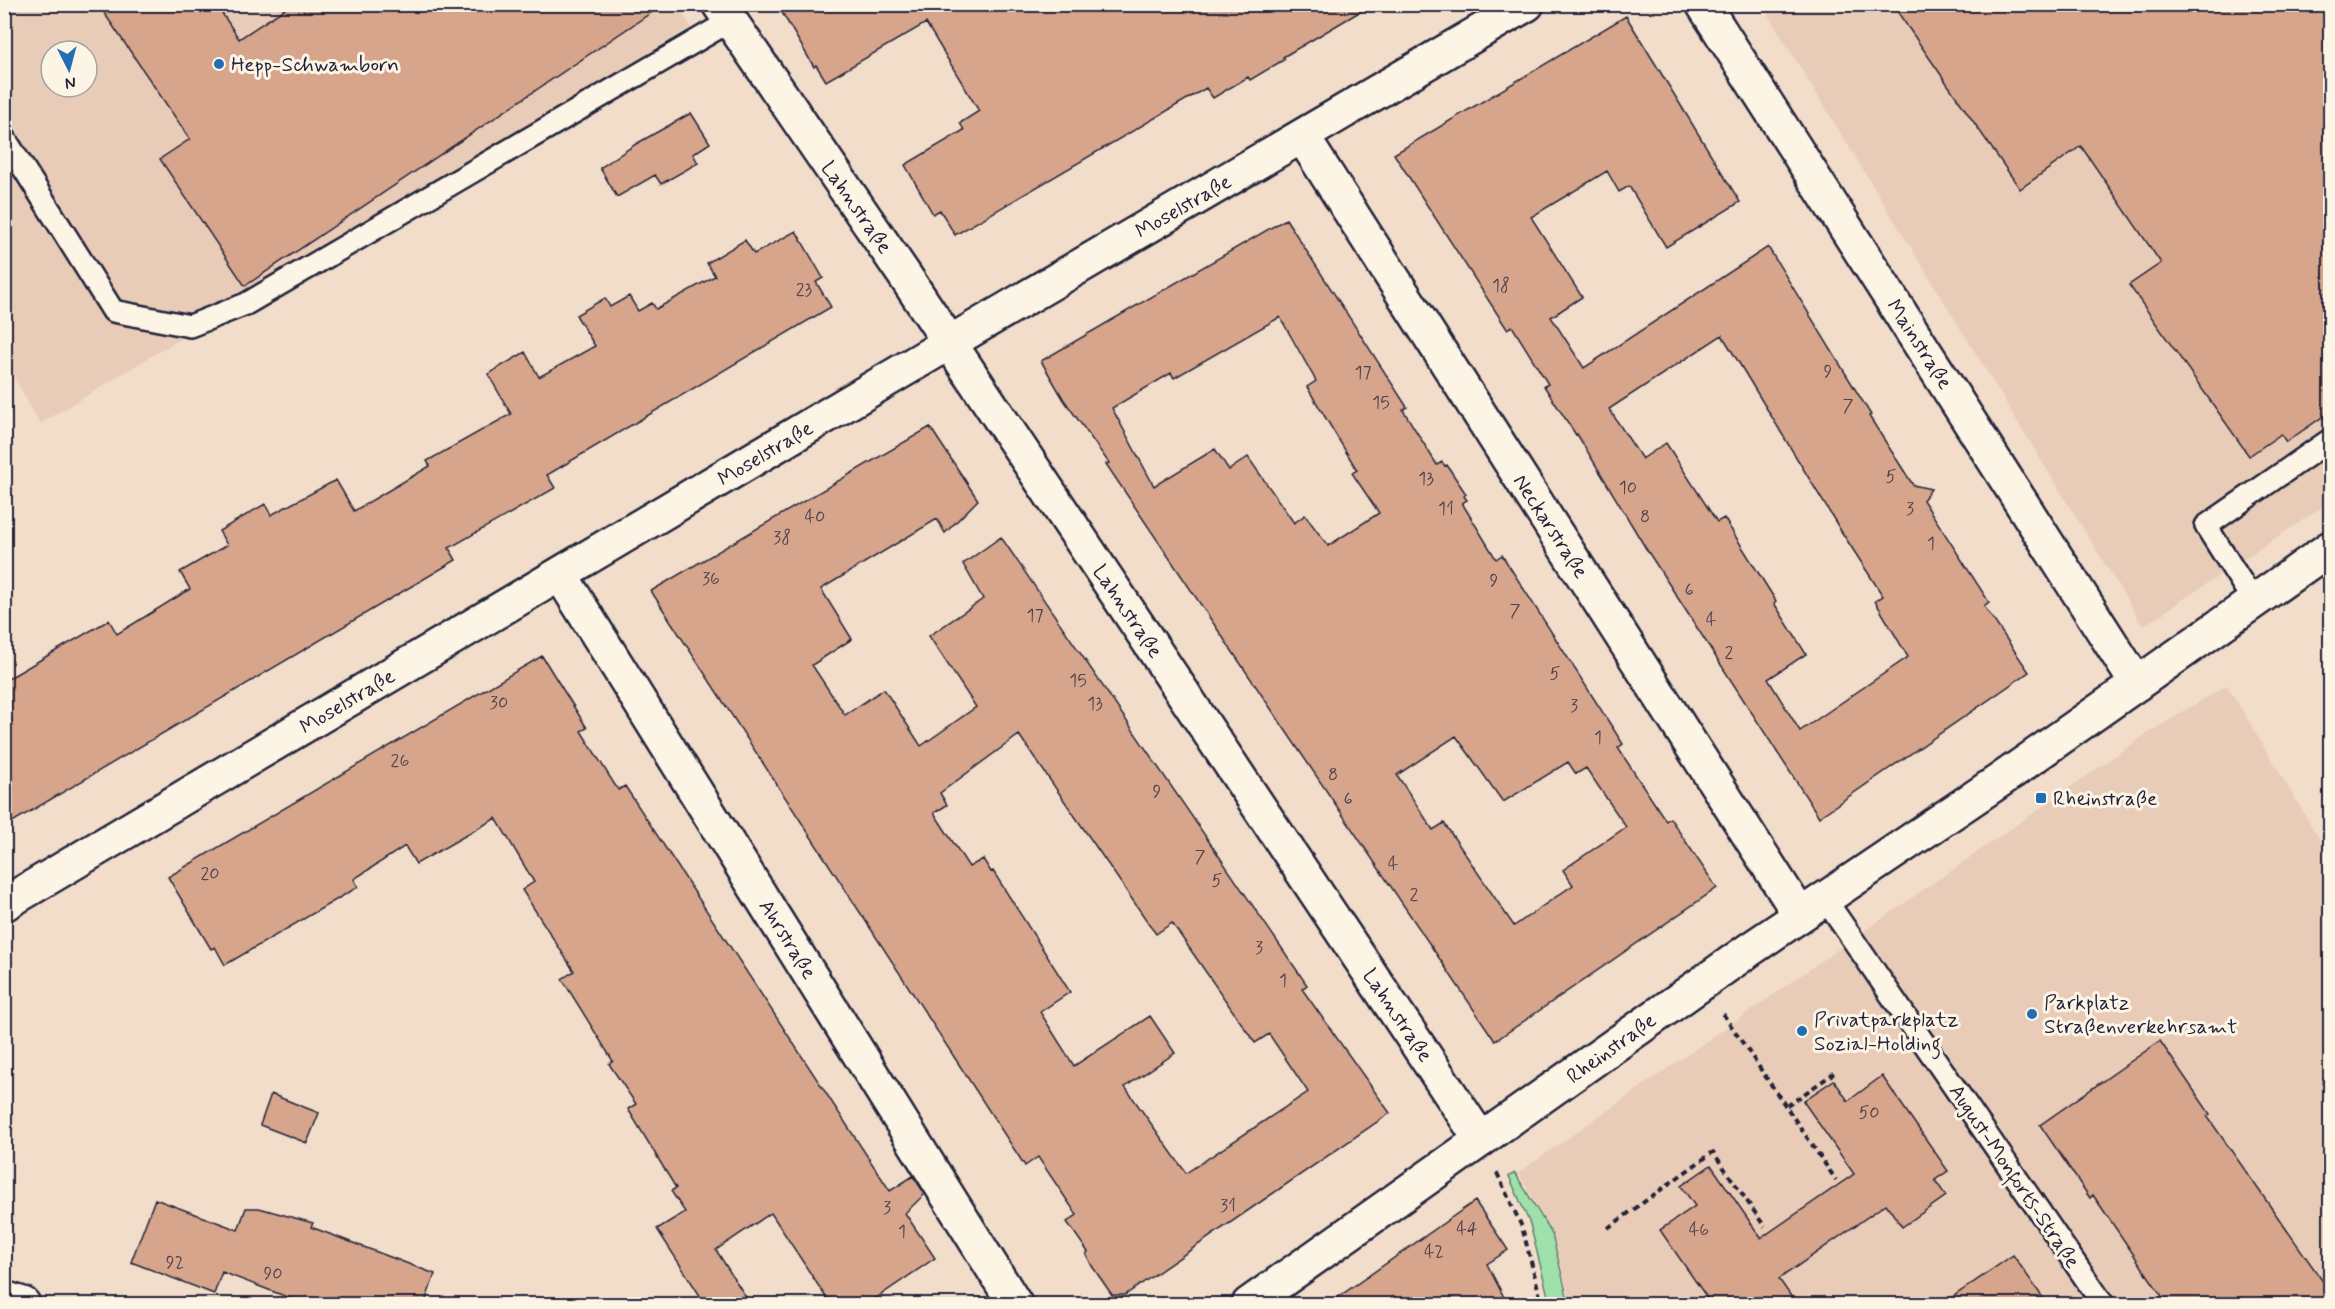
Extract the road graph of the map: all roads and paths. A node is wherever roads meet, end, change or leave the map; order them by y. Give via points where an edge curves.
1 (1527, 4) edge
2 (1703, 4) edge
3 (724, 13) edge
4 (1302, 136) junction
5 (4, 137) edge
6 (950, 343) junction
7 (2331, 440) edge
8 (2331, 548) edge
9 (560, 574) junction
10 (2254, 602) junction
11 (2137, 684) junction
12 (4, 904) edge
13 (1812, 907) junction
14 (1702, 983) junction
15 (1834, 1073) dead end
16 (1787, 1106) junction
17 (1481, 1140) junction
18 (1836, 1180) dead end
19 (1765, 1227) dead end
20 (1608, 1228) dead end
21 (4, 1298) edge
22 (23, 1305) edge
23 (1015, 1305) edge
24 (1249, 1305) edge
25 (1542, 1305) edge
26 (2103, 1305) edge

1 - 4 street, Moselstraße
2 - 11 street, Mainstraße
3 - 5 lane via 246,304 190,326 113,311
3 - 6 street, Lahnstraße
4 - 6 street, Moselstraße
4 - 13 street, Neckarstraße
6 - 9 street, Moselstraße
6 - 17 street, Lahnstraße
7 - 10 lane via 2206,526
8 - 10 street, Rheinstraße
9 - 12 street, Moselstraße
9 - 23 street, Ahrstraße
10 - 11 street, Rheinstraße
11 - 13 street, Rheinstraße
13 - 14 street, Rheinstraße
13 - 26 lane, August-Monforts-Straße
14 - 16 path
14 - 17 street, Rheinstraße
15 - 16 path
16 - 18 path
17 - 24 street, Rheinstraße
17 - 25 path via 1522,1227
19 - 20 path via 1713,1152
21 - 22 street

